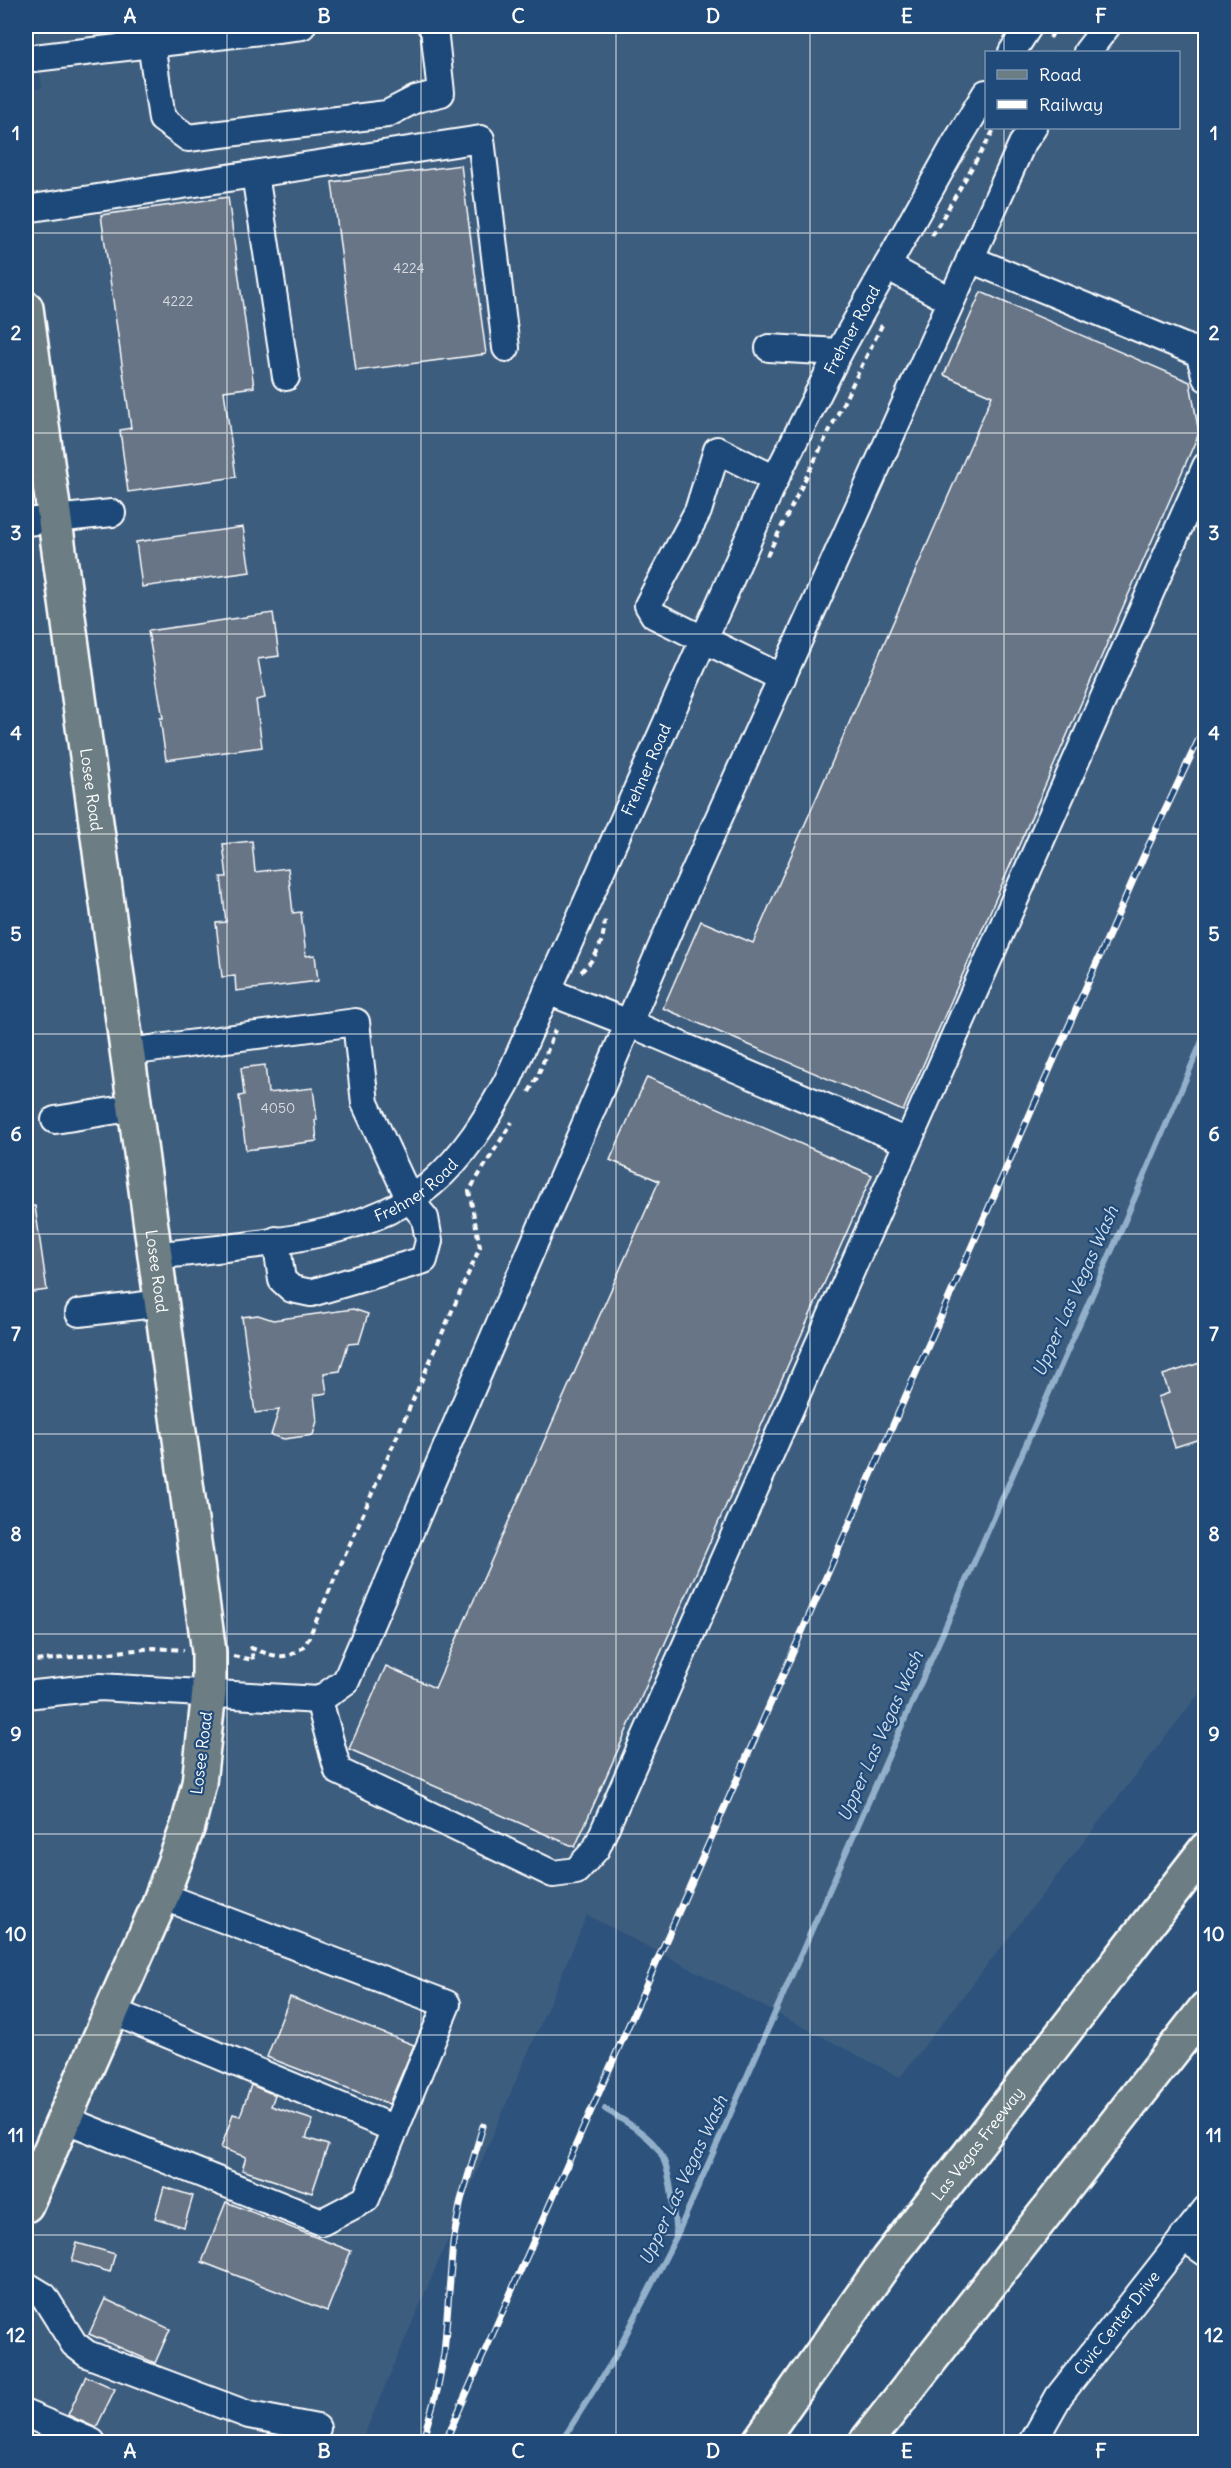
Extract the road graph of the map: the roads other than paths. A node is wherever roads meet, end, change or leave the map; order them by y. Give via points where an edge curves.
1 (302, 26) edge
2 (431, 26) edge
3 (1029, 26) edge
4 (1107, 26) edge
5 (151, 43) junction
6 (1013, 51) edge
7 (1088, 51) edge
8 (26, 59) edge
9 (985, 96) edge
10 (1032, 129) edge
11 (255, 174) junction
12 (26, 208) edge
13 (970, 259) junction
14 (887, 266) junction
15 (951, 302) junction
16 (26, 308) edge
17 (506, 348) dead end
18 (769, 348) dead end
19 (839, 352) junction
20 (286, 377) dead end
21 (1206, 378) edge
22 (1206, 466) edge
23 (775, 479) junction
24 (112, 513) dead end
25 (40, 520) edge
26 (704, 638) junction
27 (782, 678) junction
28 (547, 991) junction
29 (629, 1023) junction
30 (128, 1052) junction
31 (136, 1107) junction
32 (55, 1120) dead end
33 (907, 1142) junction
34 (410, 1200) junction
35 (276, 1240) junction
36 (156, 1256) junction
37 (163, 1303) junction
38 (79, 1313) dead end
39 (208, 1692) junction
40 (26, 1695) edge
41 (319, 1700) junction
42 (1206, 1849) edge
43 (162, 1896) junction
44 (1206, 2008) edge
45 (112, 2011) junction
46 (64, 2119) junction
47 (395, 2129) junction
48 (26, 2205) edge
49 (1206, 2209) edge
50 (1183, 2237) junction
51 (1206, 2253) edge
52 (26, 2285) edge
53 (26, 2414) edge
54 (92, 2442) edge
55 (310, 2442) edge
56 (759, 2442) edge
57 (866, 2442) edge
58 (1033, 2442) edge

1 - 5 street
2 - 5 street via 441,93 416,99 387,114 188,138 162,119
3 - 6 street
4 - 7 street
5 - 8 street
9 - 14 street, Frehner Road
10 - 13 street
11 - 12 street
11 - 17 street via 481,139
11 - 20 street
13 - 15 street
13 - 21 street via 1199,353
14 - 15 street
14 - 19 street, Frehner Road
15 - 27 street
16 - 25 main road, Losee Road
18 - 19 street
19 - 23 street, Frehner Road
22 - 33 street
23 - 26 street, Frehner Road
23 - 26 street via 717,450 698,511 648,605 654,615
24 - 25 street
25 - 30 main road, Losee Road
26 - 27 street
26 - 28 street, Frehner Road
27 - 29 street
28 - 29 street
28 - 34 street, Frehner Road via 486,1120 449,1167
29 - 33 street
29 - 41 street via 346,1681
30 - 31 main road, Losee Road
30 - 34 street via 356,1022 365,1103
31 - 32 street
31 - 36 main road, Losee Road
33 - 41 street via 596,1849 576,1871 553,1874 338,1771
34 - 35 street, Frehner Road via 358,1223
34 - 35 street via 425,1218 429,1241 424,1260 336,1288 311,1293 292,1289 282,1281
35 - 36 street, Frehner Road
36 - 37 main road, Losee Road
37 - 38 street
37 - 39 main road, Losee Road via 207,1629
39 - 40 street via 100,1686
39 - 41 street
39 - 43 main road, Losee Road via 199,1783
42 - 56 main road, Las Vegas Freeway via 888,2259
43 - 45 main road, Losee Road
43 - 47 street via 447,2004
44 - 57 main road
45 - 46 main road, Losee Road
45 - 47 street
46 - 47 street via 322,2222 366,2199
46 - 48 main road, Losee Road
49 - 50 street, Civic Center Drive
50 - 51 street
50 - 58 street, Civic Center Drive via 1059,2396
52 - 55 street via 44,2296 74,2344 87,2354 249,2415 317,2428
53 - 54 street

